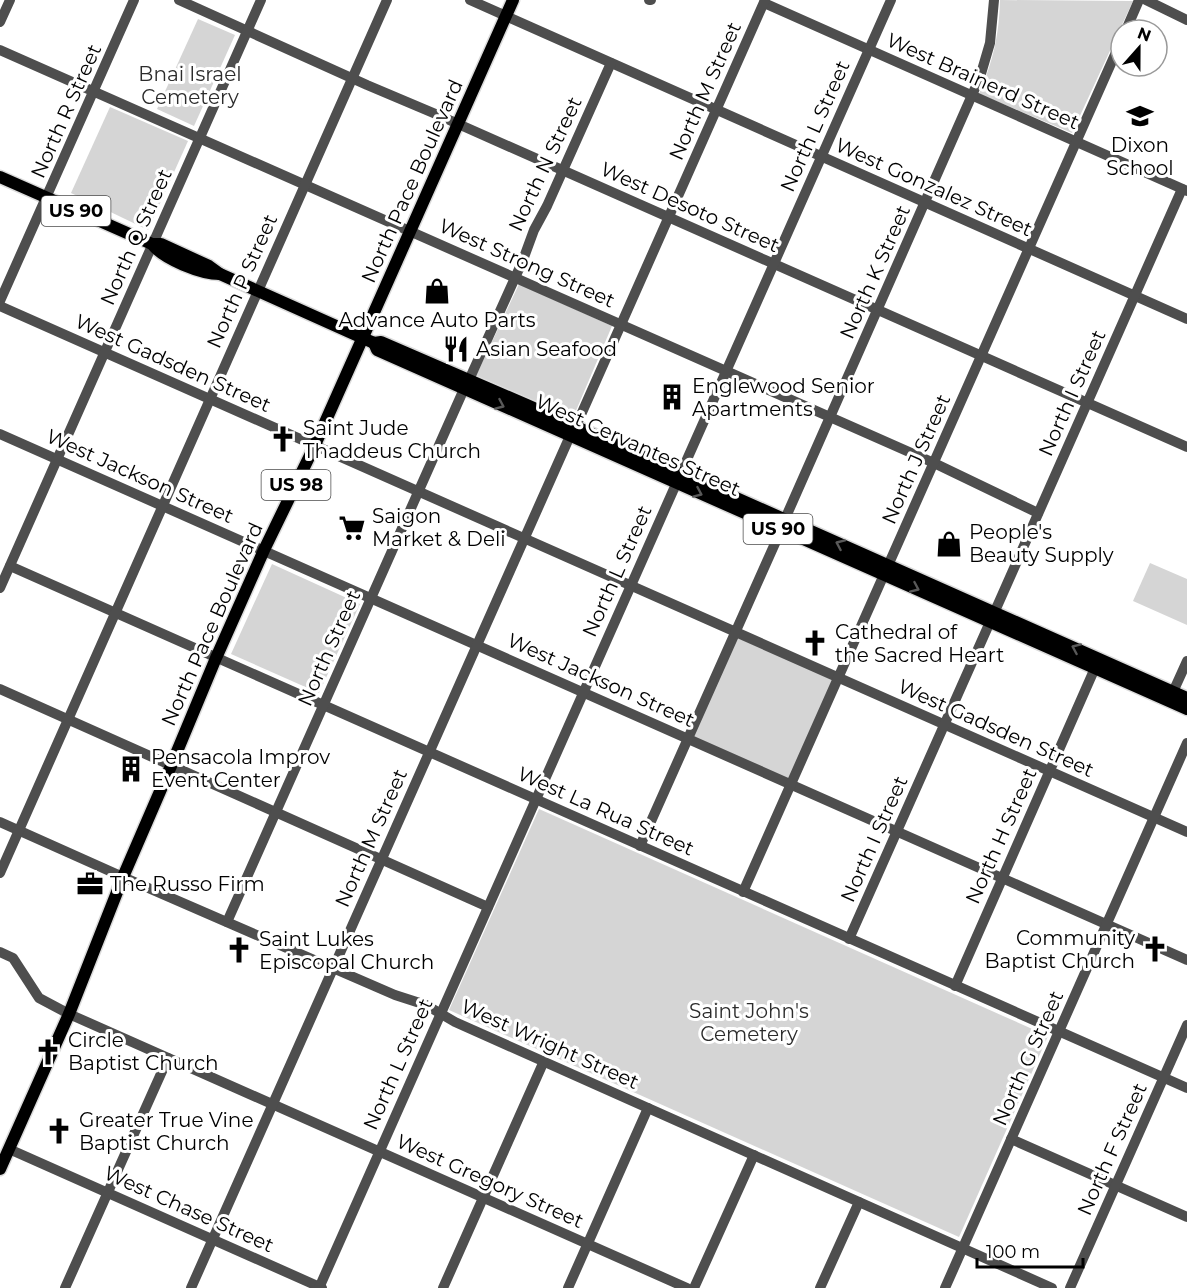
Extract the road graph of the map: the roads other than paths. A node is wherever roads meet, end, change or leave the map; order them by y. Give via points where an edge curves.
1 (10, 0) edge
2 (134, 0) edge
3 (179, 0) edge
4 (261, 0) edge
5 (387, 0) edge
6 (470, 0) edge
7 (513, 0) edge
8 (891, 0) edge
9 (994, 0) edge
10 (1139, 0) edge
11 (1146, 0) edge
12 (764, 2) edge
13 (506, 16) junction
14 (1131, 18) edge
15 (1187, 20) edge
16 (0, 22) edge
17 (247, 30) junction
18 (0, 50) edge
19 (869, 51) junction
20 (611, 63) junction
21 (1109, 69) edge
22 (352, 78) junction
23 (94, 91) junction
24 (972, 96) junction
25 (716, 110) junction
26 (459, 124) junction
27 (199, 138) junction
28 (1077, 142) junction
29 (821, 157) junction
30 (563, 171) junction
31 (0, 177) edge
32 (305, 184) junction
33 (1184, 190) edge
34 (46, 198) junction
35 (926, 203) junction
36 (669, 218) junction
37 (411, 231) junction
38 (152, 244) junction
39 (1029, 249) junction
40 (773, 263) junction
41 (515, 277) junction
42 (258, 291) junction
43 (1134, 296) junction
44 (0, 304) edge
45 (878, 310) junction
46 (1187, 319) edge
47 (621, 324) junction
48 (368, 340) junction
49 (105, 352) junction
50 (982, 356) junction
51 (726, 371) junction
52 (467, 384) junction
53 (210, 399) junction
54 (1087, 403) junction
55 (830, 417) junction
56 (573, 431) junction
57 (0, 434) edge
58 (315, 445) junction
59 (1187, 447) edge
60 (57, 459) junction
61 (934, 463) junction
62 (678, 478) junction
63 (419, 491) junction
64 (164, 506) junction
65 (1038, 513) junction
66 (783, 525) junction
67 (525, 538) junction
68 (264, 550) junction
69 (10, 566) junction
70 (887, 570) junction
71 (630, 585) junction
72 (0, 588) edge
73 (371, 598) junction
74 (116, 613) junction
75 (992, 617) junction
76 (735, 631) junction
77 (477, 645) junction
78 (216, 658) junction
79 (1187, 661) edge
80 (1095, 668) junction
81 (838, 678) junction
82 (1116, 678) junction
83 (0, 689) edge
84 (583, 692) junction
85 (1173, 692) junction
86 (1187, 698) edge
87 (324, 705) junction
88 (1187, 709) edge
89 (68, 720) junction
90 (944, 725) junction
91 (687, 738) junction
92 (1187, 743) edge
93 (429, 752) junction
94 (171, 766) junction
95 (1050, 771) junction
96 (791, 784) junction
97 (535, 800) junction
98 (276, 813) junction
99 (1154, 818) junction
100 (0, 822) edge
101 (19, 830) junction
102 (897, 831) junction
103 (1187, 832) edge
104 (640, 846) junction
105 (382, 860) junction
106 (0, 873) edge
107 (123, 877) junction
108 (1002, 878) junction
109 (743, 892) junction
110 (488, 907) junction
111 (227, 922) junction
112 (1107, 924) junction
113 (849, 939) junction
114 (0, 952) edge
115 (1187, 960) edge
116 (333, 968) junction
117 (955, 986) junction
118 (440, 1013) junction
119 (69, 1014) junction
120 (1187, 1024) edge
121 (1059, 1032) junction
122 (168, 1058) junction
123 (544, 1061) junction
124 (1163, 1078) junction
125 (1187, 1088) edge
126 (273, 1104) junction
127 (648, 1108) junction
128 (1011, 1139) junction
129 (9, 1149) junction
130 (379, 1151) junction
131 (754, 1155) junction
132 (0, 1169) edge
133 (1116, 1185) junction
134 (108, 1193) junction
135 (483, 1197) junction
136 (859, 1202) junction
137 (1187, 1217) edge
138 (213, 1240) junction
139 (588, 1243) junction
140 (963, 1248) junction
141 (65, 1288) edge
142 (191, 1288) edge
143 (320, 1288) edge
144 (443, 1288) edge
145 (568, 1288) edge
146 (687, 1288) edge
147 (694, 1288) edge
148 (820, 1288) edge
149 (945, 1288) edge
150 (1052, 1288) edge
151 (1070, 1288) edge

1 - 16 street
2 - 23 street, North R Street
3 - 17 street, West Desoto Street
4 - 17 street, North Q Street
5 - 22 street, North P Street
6 - 13 street, West Gonzalez Street
7 - 13 main road, North Pace Boulevard
8 - 19 street, North L Street
9 - 24 street, North K Street via 990,43
10 - 14 street
11 - 15 street
12 - 19 street, West Brainerd Street
12 - 25 street, North M Street
13 - 20 street, West Gonzalez Street
13 - 26 main road, North Pace Boulevard
17 - 22 street, West Desoto Street
17 - 27 street, North Q Street
18 - 23 street, West Strong Street
19 - 24 street, West Brainerd Street
19 - 29 street, North L Street
20 - 25 street, West Gonzalez Street
20 - 30 street, North N Street
21 - 28 street, North J Street
22 - 26 street, West Desoto Street
22 - 32 street, North P Street
23 - 27 street, West Strong Street
23 - 34 street, North R Street
24 - 28 street, West Brainerd Street
24 - 35 street, North K Street
25 - 29 street, West Gonzalez Street
25 - 36 street, North M Street
26 - 30 street, West Desoto Street
26 - 37 main road, North Pace Boulevard
27 - 32 street, West Strong Street
27 - 38 street, North Q Street
28 - 33 street, West Brainerd Street
28 - 39 street, North J Street
29 - 35 street, West Gonzalez Street
29 - 40 street, North L Street
30 - 36 street, West Desoto Street
30 - 41 street, North N Street
31 - 34 main road, West Cervantes Street / US 90
32 - 37 street, West Strong Street
32 - 42 street, North P Street
33 - 43 street, North I Street
34 - 38 main road, West Cervantes Street / US 90
34 - 44 street, North R Street
35 - 39 street, West Gonzalez Street
35 - 45 street, North K Street
36 - 40 street, West Desoto Street
36 - 47 street, North M Street
37 - 41 street, West Strong Street
37 - 48 main road, North Pace Boulevard
38 - 42 main road, West Cervantes Street / US 90 via 161,244
38 - 49 street, North Q Street
39 - 43 street, West Gonzalez Street
39 - 50 street, North J Street
40 - 45 street, West Desoto Street
40 - 51 street, North L Street
41 - 47 street, West Strong Street
41 - 52 street, North N Street
42 - 48 main road, West Cervantes Street / US 90
42 - 53 street, North P Street
43 - 46 street, West Gonzalez Street
43 - 54 street, North I Street
44 - 49 street, West Gadsden Street
45 - 50 street, West Desoto Street
45 - 55 street, North K Street
47 - 51 street, West Strong Street
47 - 56 street, North M Street
48 - 52 main road, West Cervantes Street / US 90 via 381,342
48 - 58 main road, North Pace Boulevard / US 98
49 - 53 street, West Gadsden Street
49 - 60 street, North Q Street
50 - 54 street, West Desoto Street
50 - 61 street, North J Street
51 - 55 street, West Strong Street
51 - 62 street, North L Street
52 - 56 main road, West Cervantes Street / US 90
52 - 63 street, North Street
53 - 58 street, West Gadsden Street
53 - 64 street, North P Street
54 - 59 street, West Desoto Street
54 - 65 street, North I Street
55 - 61 street, West Strong Street
55 - 66 street, North K Street
56 - 62 main road, West Cervantes Street / US 90
56 - 67 street, North M Street
57 - 60 street, West Jackson Street
58 - 63 street, West Gadsden Street
58 - 68 main road, North Pace Boulevard / US 98
60 - 64 street, West Jackson Street
60 - 69 street, North Q Street
61 - 65 street, West Strong Street
61 - 70 street, North J Street
62 - 66 main road, West Cervantes Street / US 90
62 - 71 street, North L Street
63 - 67 street, West Gadsden Street
63 - 73 street, North Street
64 - 68 street, West Jackson Street
64 - 74 street, North P Street
65 - 75 street, North I Street
66 - 70 main road, West Cervantes Street / US 90
66 - 76 street, North K Street
67 - 71 street, West Gadsden Street
67 - 77 street, North M Street
68 - 73 street, West Jackson Street
68 - 78 main road, North Pace Boulevard / US 98
69 - 72 street, North Q Street
69 - 74 street, West La Rua Street
70 - 75 main road, West Cervantes Street / US 90
70 - 81 street, North J Street
71 - 76 street, West Gadsden Street
71 - 84 street, North L Street
73 - 77 street, West Jackson Street
73 - 87 street, North Street
74 - 78 street, West La Rua Street
74 - 89 street, North P Street
75 - 80 main road, West Cervantes Street / US 90
85 -> 75 main road, West Cervantes Street / US 90
75 - 90 street, North I Street
76 - 81 street, West Gadsden Street
76 - 91 street, North K Street
77 - 84 street, West Jackson Street
77 - 93 street, North M Street
78 - 87 street, West La Rua Street
78 - 94 main road, North Pace Boulevard / US 98
79 - 85 street
80 - 82 main road, West Cervantes Street / US 90
80 - 95 street, North H Street
81 - 90 street, West Gadsden Street
81 - 96 street, North J Street
82 - 85 main road via 1126,677 1165,693
82 - 88 main road, West Cervantes Street / US 90
83 - 89 street
84 - 91 street, West Jackson Street
84 - 97 street, North L Street
85 - 86 main road, West Cervantes Street / US 90
87 - 93 street, West La Rua Street
87 - 98 street, North Street
89 - 94 street
89 - 101 street, North P Street
90 - 95 street, West Gadsden Street
90 - 102 street, North I Street
91 - 96 street, West Jackson Street
91 - 104 street, North K Street
92 - 99 street, North G Street
93 - 97 street, West La Rua Street
93 - 105 street, North M Street
94 - 98 street
94 - 107 main road, North Pace Boulevard / US 98
95 - 99 street, West Gadsden Street
95 - 108 street, North H Street
96 - 102 street, West Jackson Street
96 - 109 street, North J Street
97 - 104 street, West La Rua Street
97 - 110 street, North L Street
98 - 105 street
98 - 111 street, North Street
99 - 103 street, West Gadsden Street
99 - 112 street, North G Street
100 - 101 street, West Wright Street
101 - 106 street, North P Street
101 - 107 street, West Wright Street
102 - 108 street, West Jackson Street
102 - 113 street, North I Street
104 - 109 street, West La Rua Street
105 - 110 street
105 - 116 street, North M Street
107 - 111 street, West Wright Street
107 - 119 main road, North Pace Boulevard / US 98
108 - 112 street, West Jackson Street
108 - 117 street, North H Street
109 - 113 street, West La Rua Street
110 - 118 street, North L Street
111 - 116 street, West Wright Street
112 - 115 street, West Jackson Street
112 - 121 street, North G Street
113 - 117 street, West La Rua Street
114 - 119 street, West Gregory Street via 13,958 39,998
116 - 118 street, West Wright Street
116 - 126 street, North M Street
117 - 121 street, West La Rua Street
118 - 123 street, West Wright Street
118 - 130 street, North L Street
119 - 122 street, West Gregory Street
119 - 129 main road, North Pace Boulevard / US 98
120 - 124 street, North F Street
121 - 124 street, West La Rua Street
121 - 128 street, North G Street
122 - 126 street, West Gregory Street
122 - 134 street
123 - 127 street, West Wright Street
123 - 135 street
124 - 125 street, West La Rua Street
124 - 133 street, North F Street
126 - 130 street, West Gregory Street
126 - 138 street, North M Street
127 - 131 street, West Wright Street
127 - 139 street
128 - 133 street
128 - 140 street, North G Street
129 - 132 main road, North Pace Boulevard / US 98
129 - 134 street, West Chase Street
130 - 135 street, West Gregory Street
130 - 143 street, North L Street
131 - 136 street, West Wright Street
131 - 147 street
133 - 137 street
133 - 151 street, North F Street
134 - 138 street, West Chase Street
134 - 141 street
135 - 139 street, West Gregory Street
135 - 144 street
136 - 140 street, West Wright Street
136 - 148 street
138 - 142 street, North M Street
138 - 143 street, West Chase Street
139 - 145 street
139 - 146 street, West Gregory Street
140 - 149 street, North G Street
140 - 150 street, West Wright Street

